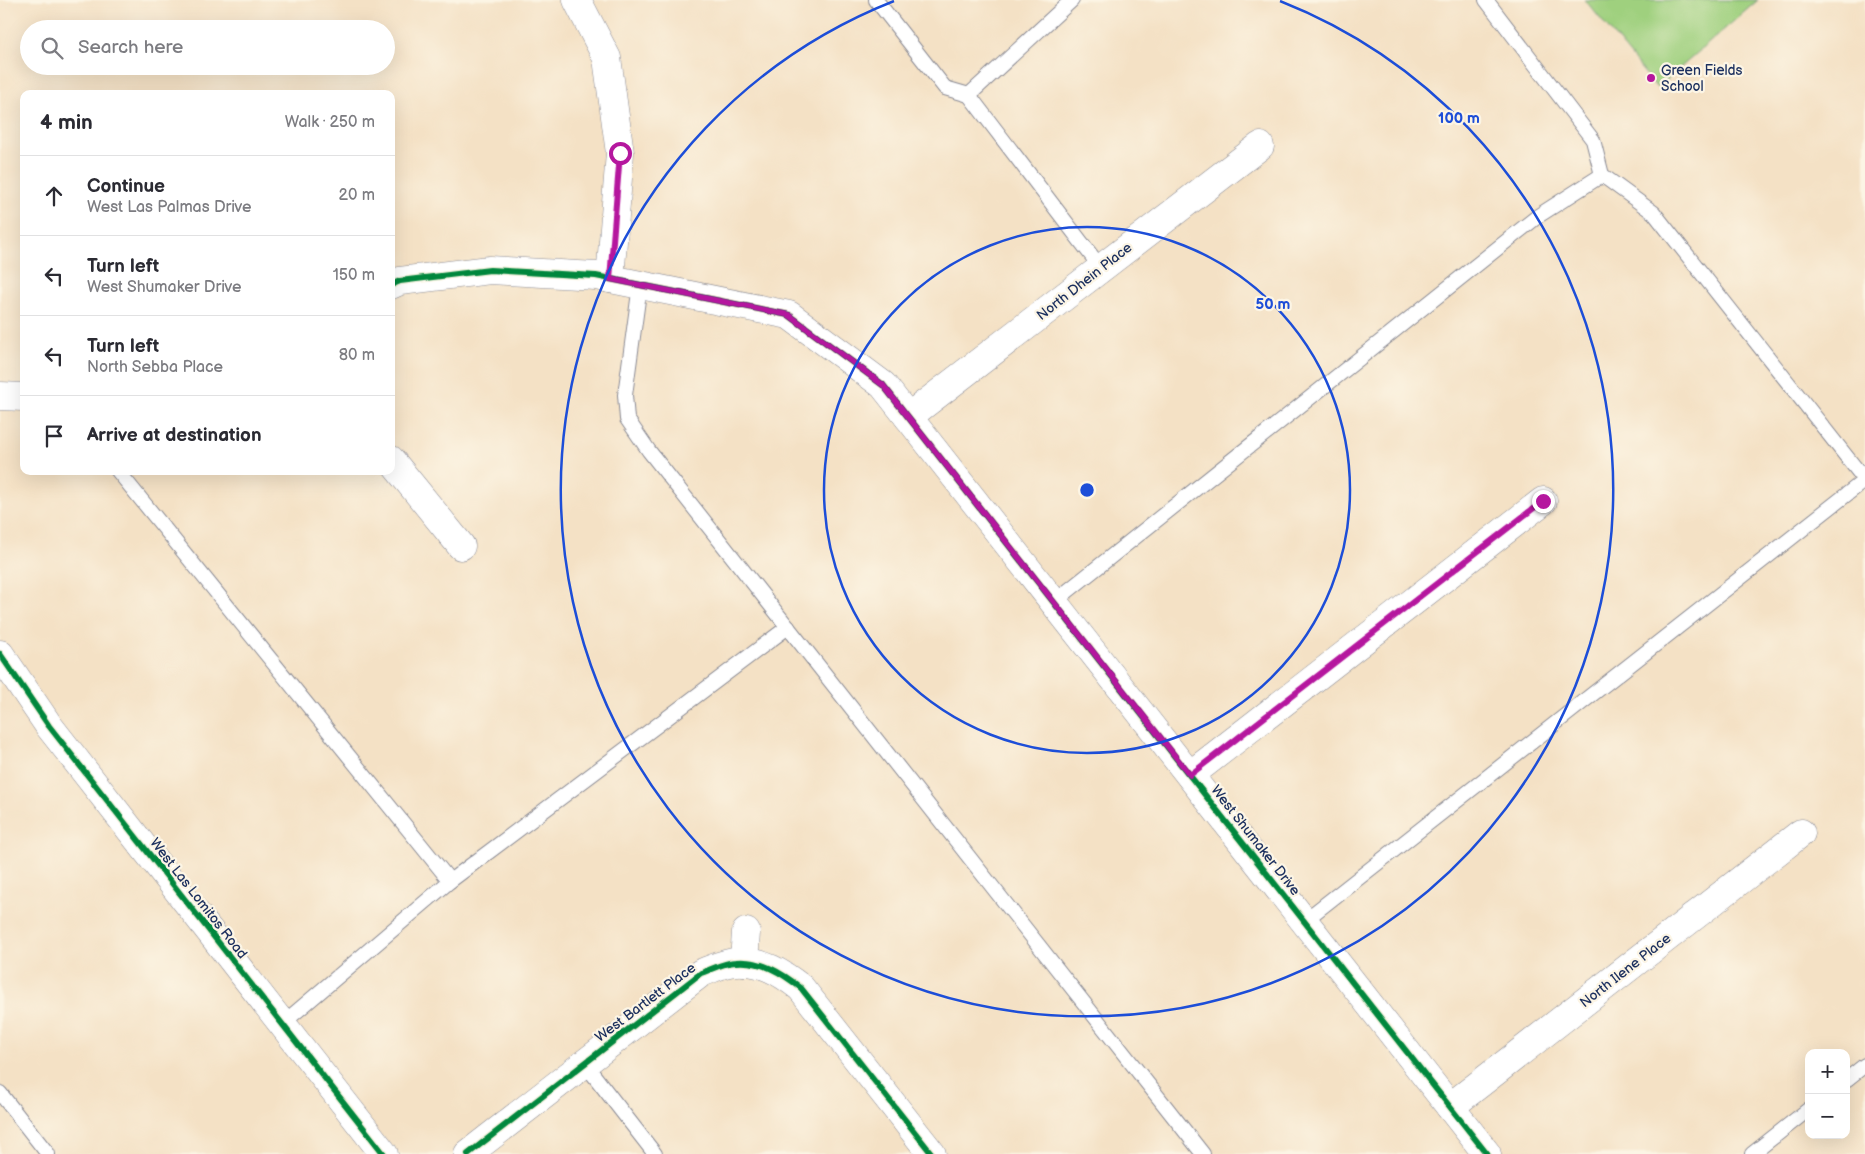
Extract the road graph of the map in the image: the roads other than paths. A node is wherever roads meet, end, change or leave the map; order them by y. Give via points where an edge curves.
1 (576, 0) edge
2 (876, 0) edge
3 (1072, 0) edge
4 (1486, 0) edge
5 (969, 95) junction
6 (1260, 146) dead end
7 (1602, 175) junction
8 (1101, 268) junction
9 (610, 279) junction
10 (395, 283) edge
11 (640, 285) junction
12 (0, 396) edge
13 (20, 397) edge
14 (908, 417) junction
15 (395, 465) edge
16 (121, 475) edge
17 (1865, 480) edge
18 (1543, 501) dead end
19 (461, 546) dead end
20 (1054, 602) junction
21 (788, 627) junction
22 (0, 654) edge
23 (1190, 775) junction
24 (1801, 833) dead end
25 (450, 881) junction
26 (1304, 921) junction
27 (746, 932) dead end
28 (744, 962) junction
29 (282, 1024) junction
30 (585, 1064) junction
31 (1865, 1065) edge
32 (1850, 1077) edge
33 (0, 1093) edge
34 (1450, 1107) junction
35 (1805, 1112) edge
36 (48, 1154) edge
37 (384, 1154) edge
38 (468, 1154) edge
39 (655, 1154) edge
40 (932, 1154) edge
41 (1203, 1154) edge
42 (1487, 1154) edge
43 (1752, 1154) edge

1 - 9 street via 607,58 620,153
2 - 5 lane via 945,88
3 - 5 lane
4 - 7 lane via 1593,140
5 - 8 lane
6 - 8 street, North Dhein Place
7 - 17 lane via 1654,213
7 - 20 lane via 1538,216
8 - 14 street, North Dhein Place
9 - 10 street, West Shumaker Drive via 490,270
9 - 11 street, West Shumaker Drive
11 - 14 street, West Shumaker Drive via 789,315 883,385
11 - 21 lane via 625,395 628,419 649,452
12 - 13 street
14 - 20 street, West Shumaker Drive
15 - 19 street
16 - 25 lane
17 - 26 lane
18 - 23 street
20 - 23 street, West Shumaker Drive
21 - 25 lane
21 - 41 lane
22 - 29 street, West Las Lomitos Road via 49,726
23 - 26 street, West Shumaker Drive
24 - 34 street, North Ilene Place
25 - 29 lane
26 - 34 street, West Shumaker Drive
27 - 28 street
28 - 30 street, West Bartlett Place via 702,973
28 - 40 street, West Bartlett Place via 781,972 801,988
29 - 37 street, West Las Lomitos Road
30 - 38 street, West Bartlett Place
30 - 39 lane
31 - 32 lane
33 - 36 lane
34 - 42 street, West Shumaker Drive
35 - 43 lane

